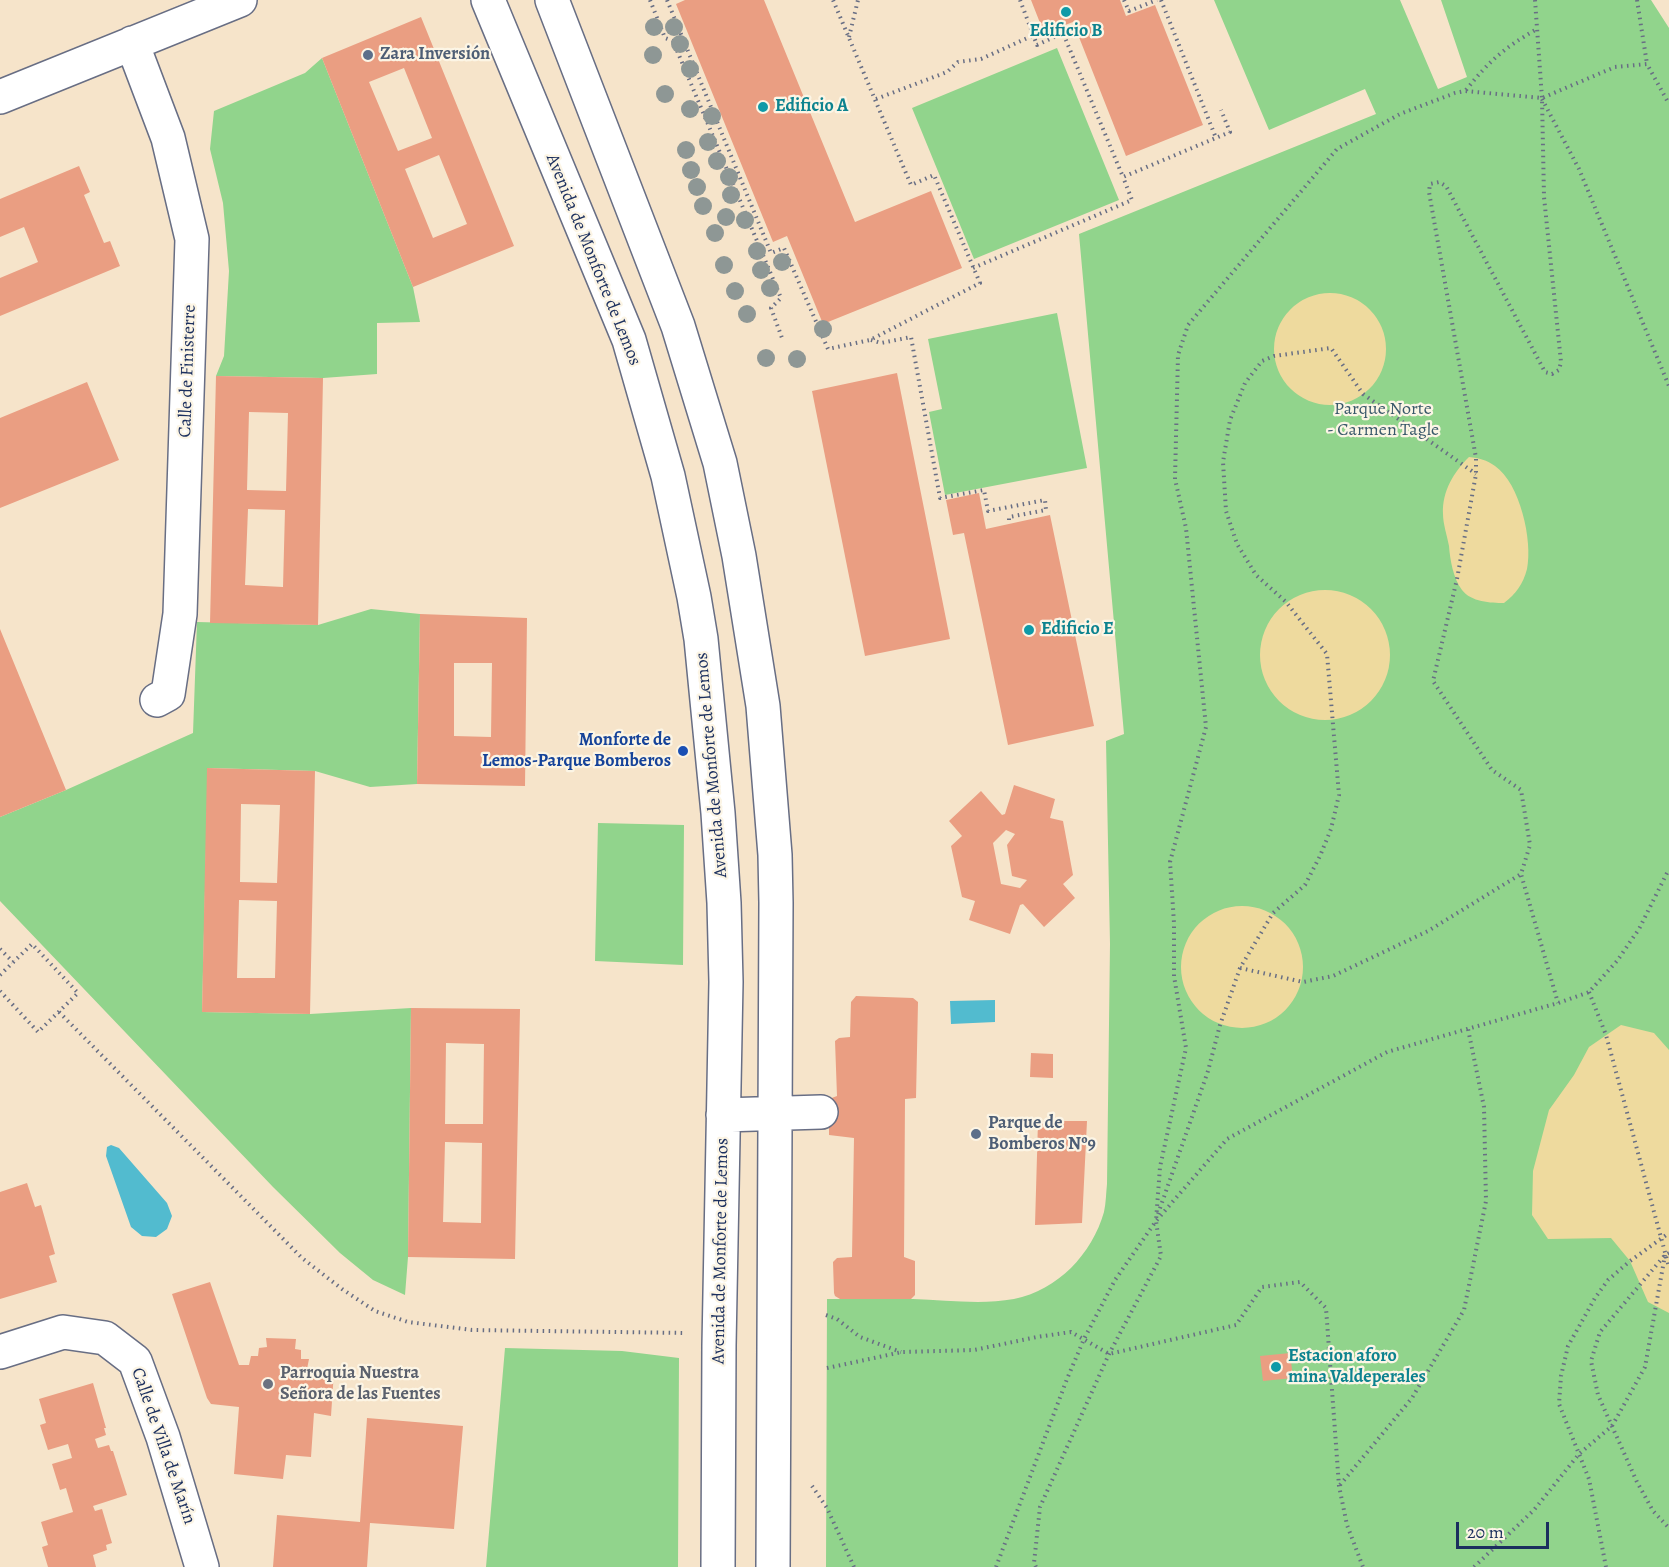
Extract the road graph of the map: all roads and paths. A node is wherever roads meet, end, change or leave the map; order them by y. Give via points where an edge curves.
1 (240, 0) edge
2 (488, 0) edge
3 (552, 0) edge
4 (650, 0) edge
5 (667, 0) edge
6 (833, 0) edge
7 (858, 0) edge
8 (1020, 0) edge
9 (1124, 0) edge
10 (1159, 0) edge
11 (1535, 0) edge
12 (1638, 0) edge
13 (1537, 29) junction
14 (1034, 35) junction
15 (849, 37) junction
16 (132, 43) junction
17 (1647, 64) junction
18 (1465, 91) junction
19 (0, 97) edge
20 (1542, 98) junction
21 (876, 99) junction
22 (1669, 104) edge
23 (1221, 110) dead end
24 (1216, 138) junction
25 (1123, 177) junction
26 (973, 268) junction
27 (782, 338) dead end
28 (870, 340) junction
29 (1669, 386) edge
30 (1476, 474) junction
31 (1007, 507) junction
32 (1009, 517) junction
33 (1010, 524) dead end
34 (157, 700) dead end
35 (1669, 869) edge
36 (1521, 874) junction
37 (0, 949) edge
38 (13, 962) junction
39 (1240, 968) junction
40 (0, 975) edge
41 (0, 990) edge
42 (1589, 992) junction
43 (1557, 1003) junction
44 (59, 1012) junction
45 (1468, 1029) junction
46 (775, 1112) junction
47 (821, 1112) dead end
48 (723, 1115) junction
49 (1156, 1221) junction
50 (1669, 1233) edge
51 (1661, 1239) junction
52 (1667, 1254) edge
53 (1669, 1267) edge
54 (826, 1315) dead end
55 (1084, 1339) junction
56 (719, 1345) junction
57 (0, 1352) edge
58 (902, 1352) junction
59 (1109, 1354) junction
60 (827, 1368) dead end
61 (1611, 1426) junction
62 (1579, 1454) junction
63 (812, 1486) dead end
64 (1339, 1486) junction
65 (1669, 1528) edge
66 (202, 1567) edge
67 (718, 1567) edge
68 (773, 1567) edge
69 (854, 1567) edge
70 (996, 1567) edge
71 (1036, 1567) edge
72 (1363, 1567) edge
73 (1474, 1567) edge
74 (1606, 1567) edge

1 - 16 street
2 - 48 street, Avenida de Monforte de Lemos via 629,340 668,476 694,597 724,903
3 - 46 street via 678,326 720,463 739,556 763,706 775,855
4 - 27 path via 665,38 673,40 781,298 771,308
5 - 28 path via 771,253 784,248 828,349
6 - 15 path
7 - 15 path
8 - 14 path
9 - 10 path via 1129,11
10 - 24 path
11 - 13 path
12 - 17 path
13 - 18 path via 1506,47
13 - 20 path
14 - 21 path via 981,59 958,62 947,72
14 - 25 path via 1037,45 1063,33
15 - 21 path
16 - 19 street
16 - 34 street, Calle de Finisterre via 168,138 192,239 180,614 168,694
17 - 20 path via 1615,67
17 - 22 path
18 - 20 path
18 - 49 path via 1400,114 1337,149 1188,325 1178,355 1175,479 1186,528 1206,727 1170,862 1174,976 1186,1048 1160,1167
20 - 29 path via 1578,169
20 - 30 path via 1544,197 1559,370 1545,372 1446,186 1439,182 1430,184
21 - 26 path via 911,185 934,175
23 - 24 path via 1230,132
24 - 25 path
25 - 26 path via 1132,200
26 - 28 path via 980,284
28 - 31 path via 881,344 911,337 940,498 984,490 988,511
30 - 36 path via 1433,681 1492,770 1521,790 1530,845
30 - 39 path via 1363,394 1331,348 1274,356 1262,361 1245,383 1230,420 1223,462 1226,511 1237,544 1256,574 1286,602 1327,654 1339,795 1324,847 1305,885 1273,913
31 - 32 path
31 - 32 path via 1045,500 1046,510
32 - 33 path
35 - 42 path via 1639,929
36 - 39 path via 1428,931 1333,976 1302,982
36 - 43 path
37 - 38 path
38 - 40 path
38 - 44 path via 32,944 78,993
39 - 49 path
41 - 44 path via 38,1032
42 - 43 path
42 - 51 path via 1606,1035
43 - 45 path
44 - 56 path via 302,1258 375,1311 408,1322 472,1330 688,1333
45 - 49 path via 1387,1052 1227,1139
45 - 64 path via 1484,1107 1486,1201 1464,1310 1412,1398
46 - 47 street
46 - 48 street
46 - 68 street
48 - 56 street, Avenida de Monforte de Lemos
49 - 55 path via 1115,1280
49 - 59 path via 1161,1256
50 - 51 path
51 - 52 path
51 - 62 path via 1608,1280 1568,1346 1559,1404
52 - 53 path
52 - 61 path via 1645,1367
52 - 61 path via 1600,1332 1591,1361 1598,1395
54 - 58 path via 860,1337
55 - 58 path via 1071,1332 974,1350
55 - 59 path
55 - 70 path
56 - 67 street, Avenida de Monforte de Lemos
57 - 66 street, Calle de Villa de Marín via 63,1332 105,1338 135,1361 163,1437
58 - 60 path
59 - 64 path via 1236,1325 1262,1287 1300,1282 1326,1308
59 - 71 path via 1040,1507
61 - 62 path
61 - 65 path via 1653,1511
62 - 73 path via 1534,1510
62 - 74 path via 1589,1479
63 - 69 path
64 - 72 path via 1347,1525

